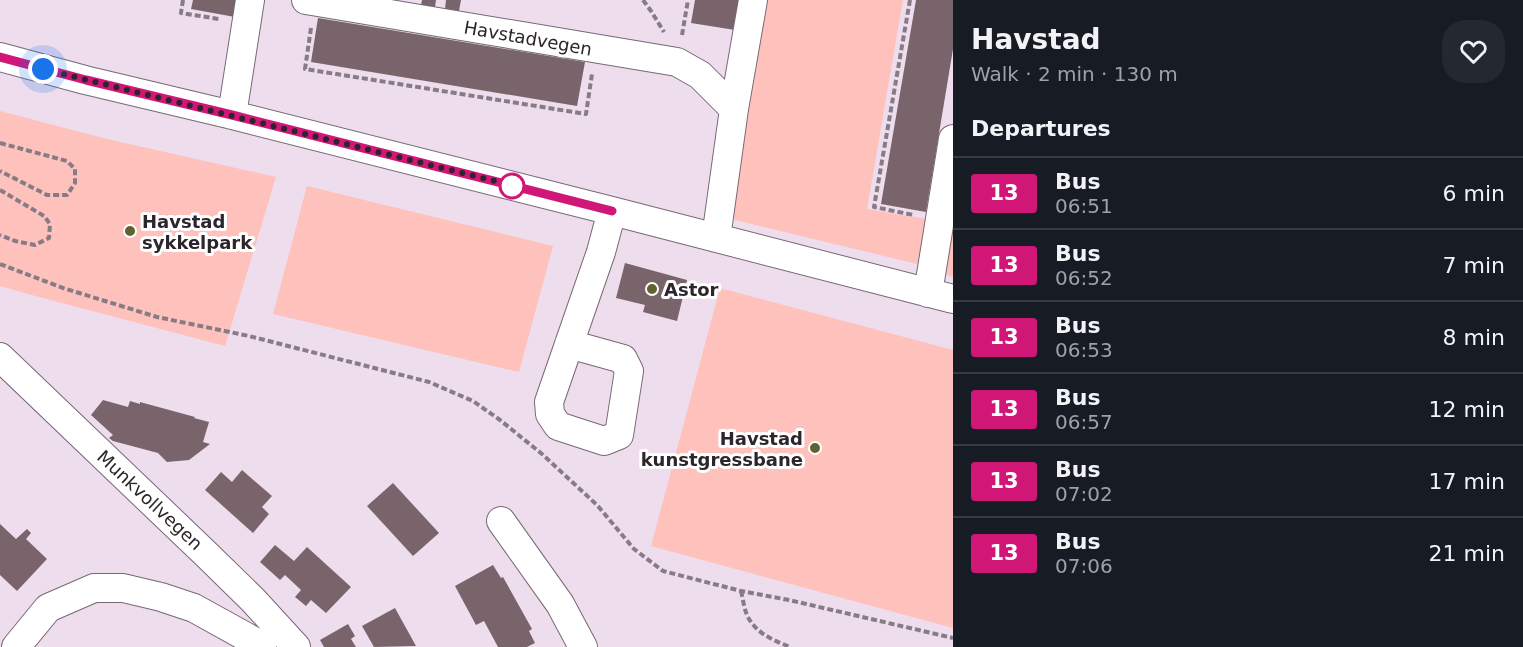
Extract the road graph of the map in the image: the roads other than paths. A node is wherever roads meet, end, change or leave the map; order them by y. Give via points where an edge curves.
1 (753, 0) edge
2 (311, 1) edge
3 (249, 12) edge
4 (0, 57) edge
5 (735, 109) junction
6 (232, 115) junction
7 (953, 140) edge
8 (612, 211) junction
9 (716, 238) junction
10 (940, 296) edge
11 (569, 344) dead end
12 (0, 357) edge
13 (501, 521) dead end
14 (16, 647) edge
15 (262, 647) edge
16 (296, 647) edge
17 (583, 647) edge

1 - 5 street
2 - 5 street, Havstadvegen via 677,62 700,75
3 - 6 street
4 - 6 street
5 - 9 street
6 - 8 street
7 - 10 street via 939,220
8 - 9 street
8 - 11 street
9 - 10 street
12 - 16 street, Munkvollvegen via 215,562
13 - 17 street via 560,604
14 - 15 street via 48,608 94,588 123,588 183,604

